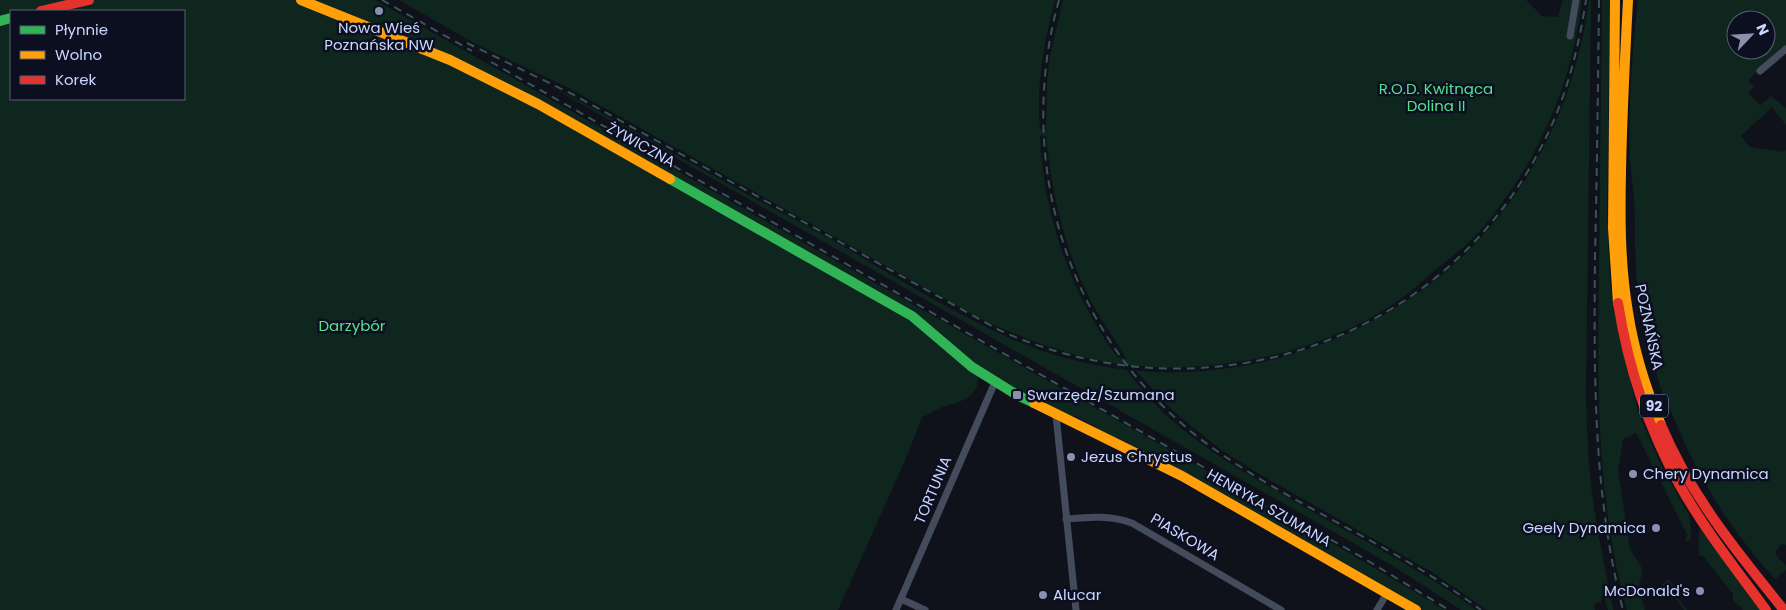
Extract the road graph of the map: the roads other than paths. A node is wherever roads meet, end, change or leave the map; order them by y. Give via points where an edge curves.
1 (89, 0) edge
2 (301, 0) edge
3 (1576, 0) edge
4 (1615, 0) edge
5 (1628, 0) edge
6 (45, 10) edge
7 (1570, 36) dead end
8 (1620, 40) junction
9 (1786, 49) edge
10 (1760, 71) dead end
11 (949, 348) joint
12 (996, 382) junction
13 (1056, 415) junction
14 (1066, 519) junction
15 (1387, 593) junction
16 (901, 599) junction
17 (896, 610) edge
18 (925, 610) edge
19 (1076, 610) edge
20 (1281, 610) edge
21 (1377, 610) edge
22 (1416, 610) edge
23 (1766, 610) edge
24 (1784, 610) edge

1 - 6 street
2 - 11 street, ŻYWICZNA via 450,60 530,100 900,309
3 - 7 street
4 - 8 street, 92
5 - 8 street, 92
8 - 23 street, POZNAŃSKA / 92 via 1613,249 1620,312 1633,373 1677,480
8 - 24 street, POZNAŃSKA / 92 via 1621,236 1626,297 1638,359 1658,418 1686,478 1731,546
9 - 10 street
11 - 12 street, HENRYKA SZUMANA
12 - 13 street, HENRYKA SZUMANA
12 - 16 street, TORTUNIA
13 - 14 street
13 - 15 street, HENRYKA SZUMANA via 1182,476
14 - 19 street
14 - 20 street, PIASKOWA via 1105,517 1132,523
15 - 21 street
15 - 22 street, HENRYKA SZUMANA
16 - 17 street, TORTUNIA
16 - 18 street

